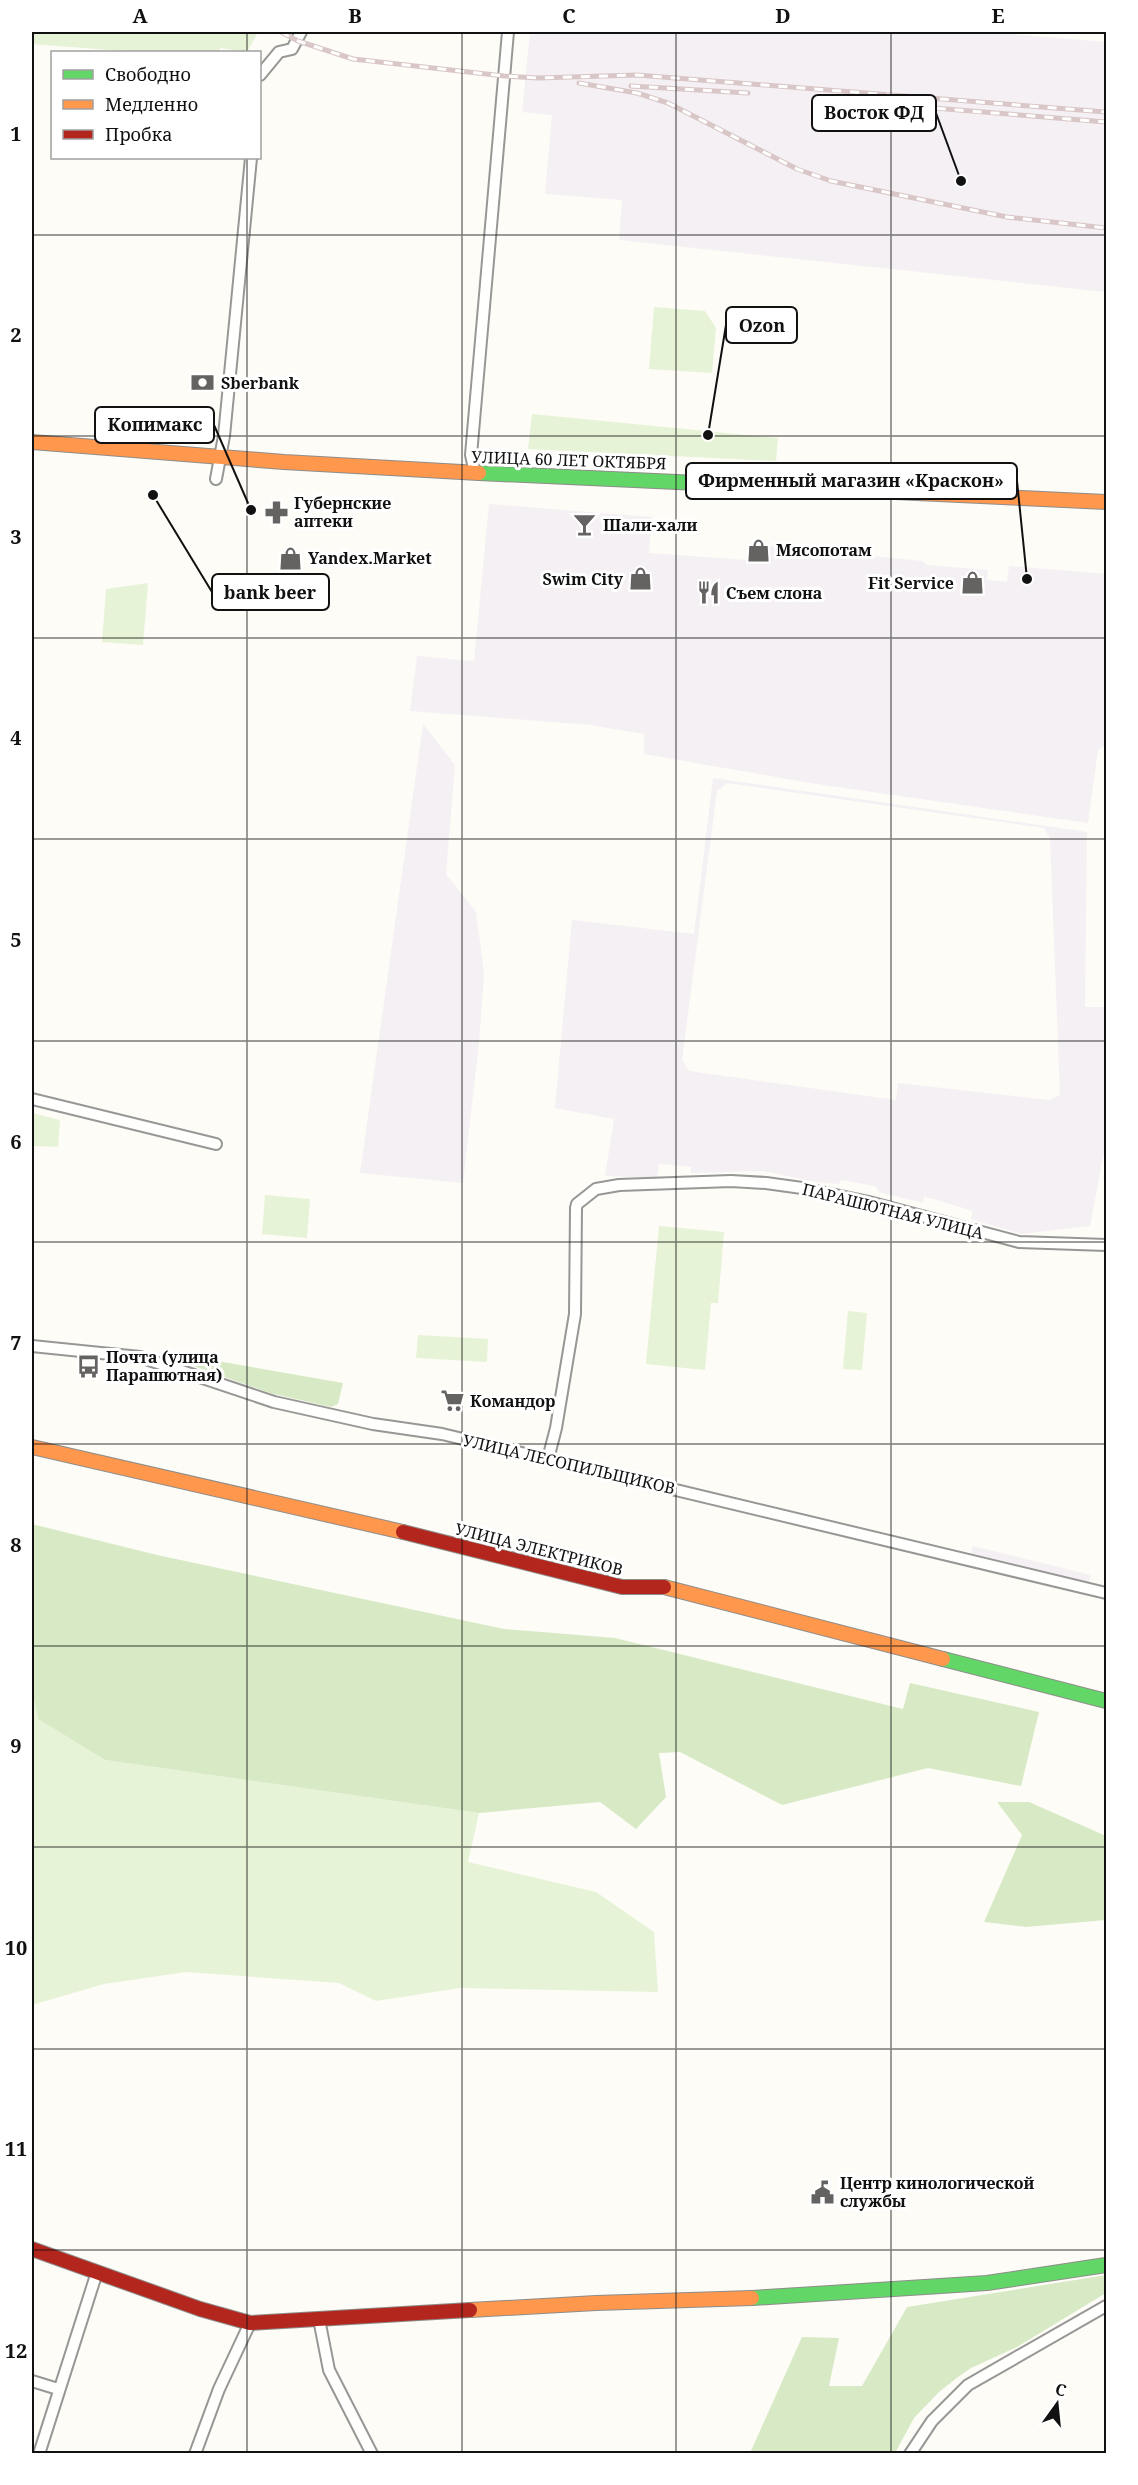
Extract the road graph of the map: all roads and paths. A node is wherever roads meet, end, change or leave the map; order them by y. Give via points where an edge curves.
1 (301, 32) edge
2 (508, 32) edge
3 (261, 74) edge
4 (251, 159) edge
5 (32, 442) edge
6 (220, 457) junction
7 (475, 473) junction
8 (216, 479) dead end
9 (1107, 502) edge
10 (32, 1099) edge
11 (216, 1144) dead end
12 (1107, 1245) edge
13 (32, 1346) edge
14 (32, 1446) edge
15 (548, 1459) junction
16 (1107, 1593) edge
17 (1107, 1701) edge
18 (32, 2249) edge
19 (1107, 2265) edge
20 (97, 2272) junction
21 (1107, 2306) edge
22 (319, 2319) junction
23 (250, 2323) junction
24 (32, 2381) edge
25 (58, 2389) junction
26 (199, 2450) edge
27 (39, 2454) edge
28 (372, 2454) edge
29 (910, 2454) edge

1 - 3 street via 292,49 279,52
2 - 7 street via 471,455
4 - 6 street
5 - 6 street, УЛИЦА 60 ЛЕТ ОКТЯБРЯ
6 - 7 street, УЛИЦА 60 ЛЕТ ОКТЯБРЯ
6 - 8 street
7 - 9 street, УЛИЦА 60 ЛЕТ ОКТЯБРЯ
10 - 11 street
12 - 15 street, ПАРАШЮТНАЯ УЛИЦА via 1019,1242 903,1210 766,1183 731,1181 596,1189 577,1204 575,1314
13 - 15 street, УЛИЦА ЛЕСОПИЛЬЩИКОВ via 140,1357 273,1402
14 - 17 street, УЛИЦА ЭЛЕКТРИКОВ via 376,1525 622,1587 663,1587
15 - 16 street, УЛИЦА ЛЕСОПИЛЬЩИКОВ
18 - 20 street
19 - 22 street via 987,2283
20 - 23 street
20 - 25 street
21 - 29 street via 968,2385 932,2421
22 - 23 street
22 - 28 street via 329,2370
23 - 26 street via 219,2389
24 - 25 street
25 - 27 street

